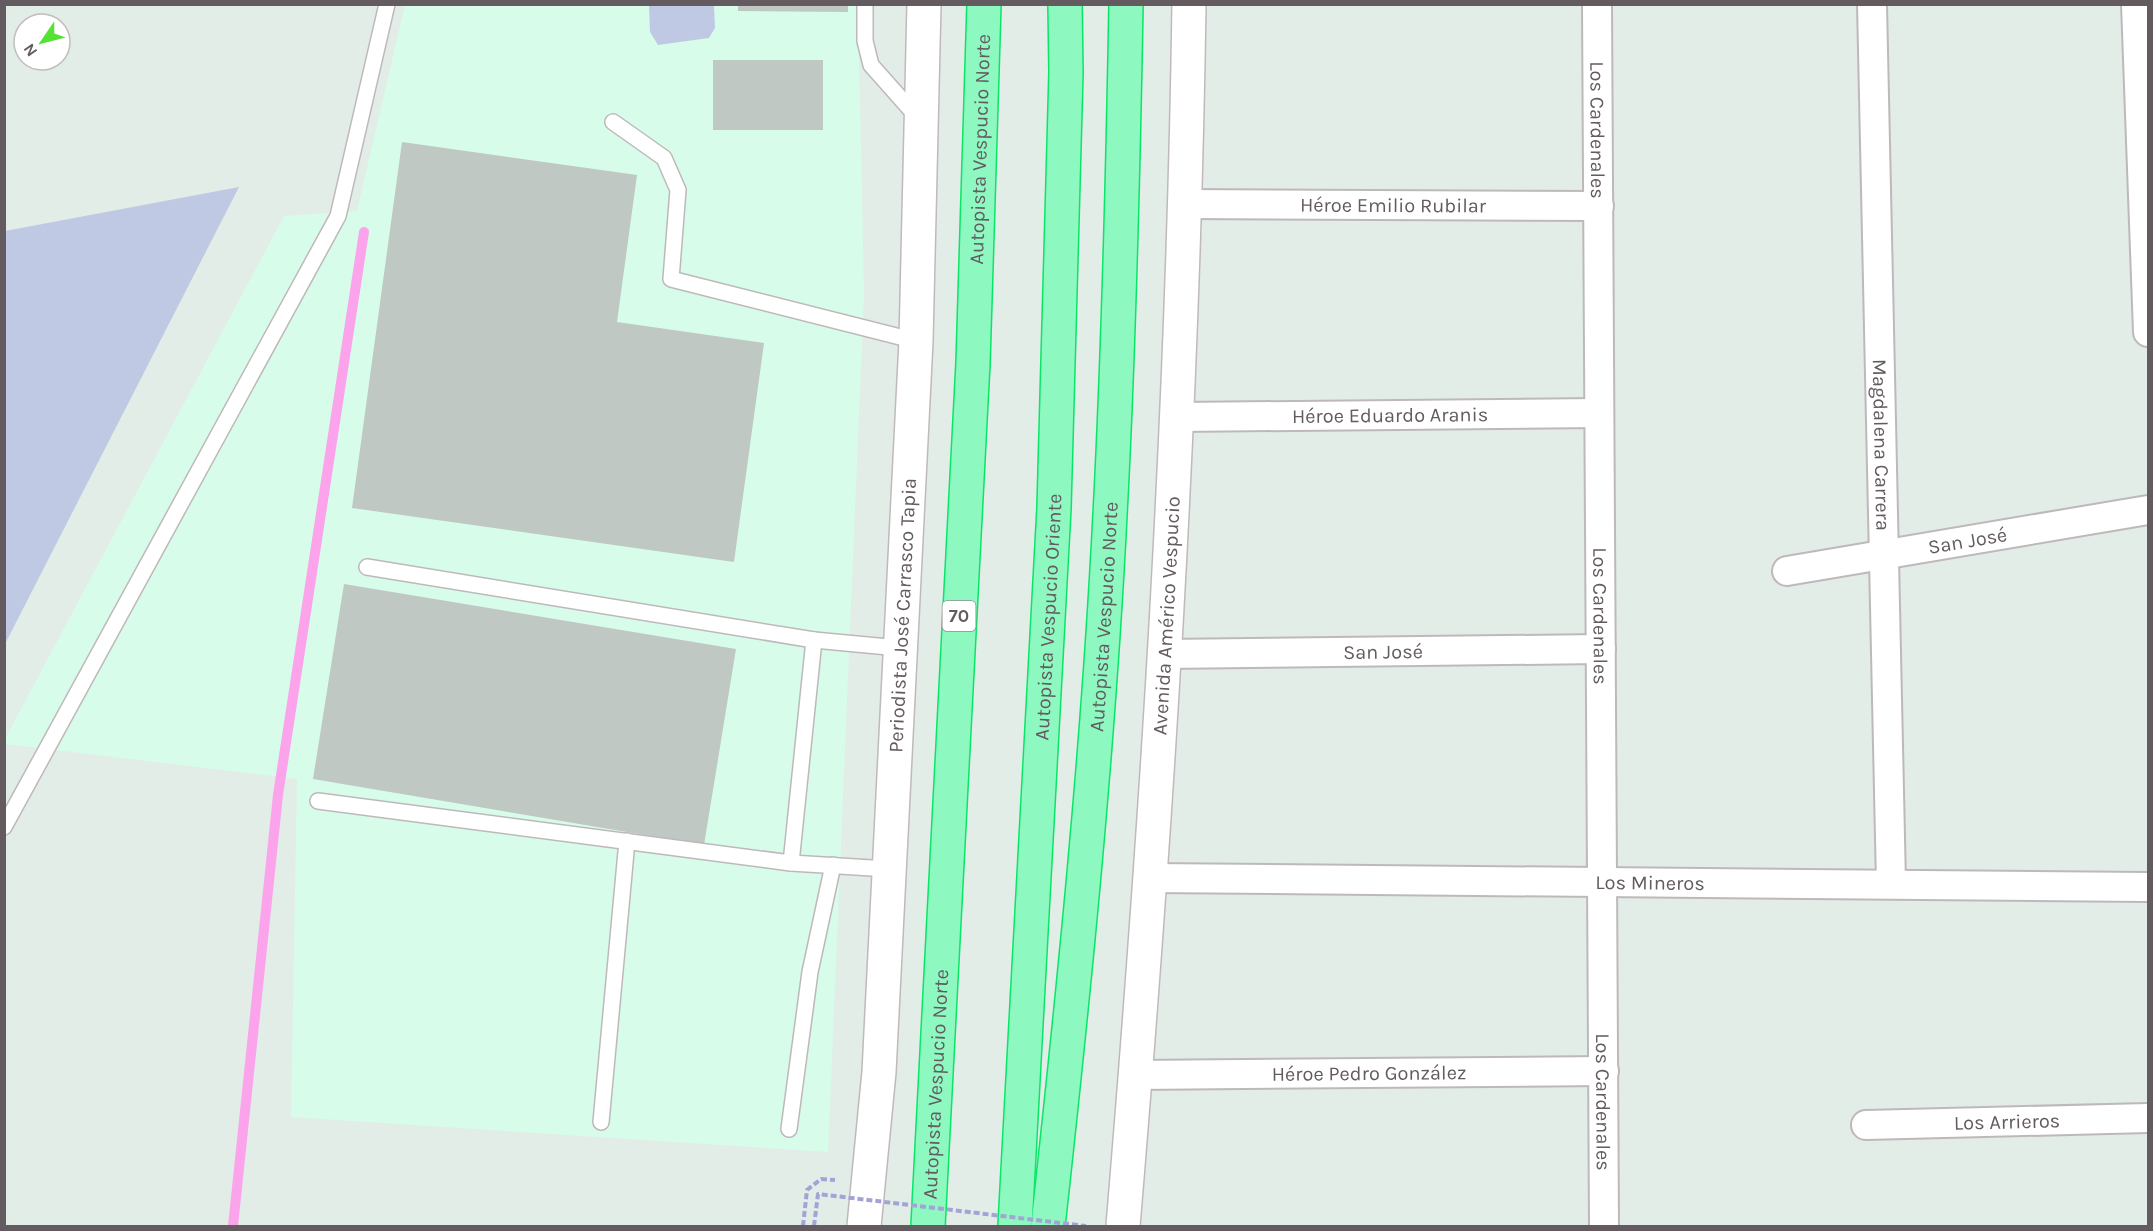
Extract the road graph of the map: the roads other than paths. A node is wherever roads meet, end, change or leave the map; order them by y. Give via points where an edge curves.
1 (387, 4) edge
2 (865, 4) edge
3 (924, 4) edge
4 (984, 4) edge
5 (1065, 4) edge
6 (1126, 4) edge
7 (1189, 4) edge
8 (1597, 4) edge
9 (1872, 4) edge
10 (2136, 4) edge
11 (613, 122) dead end
12 (922, 122) junction
13 (1186, 204) junction
14 (1599, 206) junction
15 (2148, 332) edge
16 (915, 341) junction
17 (1599, 413) junction
18 (1179, 417) junction
19 (2148, 510) edge
20 (1883, 555) junction
21 (367, 567) dead end
22 (1787, 571) dead end
23 (814, 640) junction
24 (899, 648) junction
25 (1601, 649) junction
26 (1164, 654) junction
27 (318, 801) dead end
28 (4, 827) edge
29 (627, 841) junction
30 (791, 864) junction
31 (833, 864) junction
32 (888, 868) junction
33 (1150, 878) junction
34 (1603, 884) junction
35 (1891, 884) junction
36 (2148, 888) edge
37 (1604, 1071) junction
38 (1135, 1075) junction
39 (2148, 1118) edge
40 (601, 1122) dead end
41 (1866, 1125) dead end
42 (789, 1129) dead end
43 (864, 1227) edge
44 (928, 1227) edge
45 (1015, 1227) edge
46 (1048, 1227) edge
47 (1123, 1227) edge
48 (1604, 1227) edge

1 - 28 lane via 338,216
2 - 12 lane via 865,41 871,64
3 - 12 main road, Periodista José Carrasco Tapia
4 - 44 highway, Autopista Vespucio Norte / 70 via 973,363
5 - 45 highway, Autopista Vespucio Oriente via 1054,508
6 - 46 highway, Autopista Vespucio Norte via 1121,285 1110,518 1077,958
7 - 13 main road, Avenida Américo Vespucio
8 - 14 street, Los Cardenales
9 - 20 street, Magdalena Carrera
10 - 15 street
11 - 16 lane via 664,158 678,190 671,279
12 - 16 main road, Periodista José Carrasco Tapia
13 - 14 street, Héroe Emilio Rubilar
13 - 18 main road, Avenida Américo Vespucio
14 - 17 street, Los Cardenales
16 - 24 main road, Periodista José Carrasco Tapia
17 - 18 street, Héroe Eduardo Aranis
17 - 25 street, Los Cardenales
18 - 26 main road, Avenida Américo Vespucio
19 - 20 street, San José
20 - 22 street, San José
20 - 35 street, Magdalena Carrera
21 - 23 lane
23 - 24 lane
23 - 30 lane
24 - 32 main road, Periodista José Carrasco Tapia
25 - 26 street, San José
25 - 34 street, Los Cardenales
26 - 33 main road, Avenida Américo Vespucio
27 - 29 lane
29 - 30 lane
29 - 40 lane
30 - 31 lane
31 - 32 lane
31 - 42 lane via 810,972
32 - 43 main road, Periodista José Carrasco Tapia via 879,1072
33 - 34 street, Los Mineros
33 - 38 main road, Avenida Américo Vespucio
34 - 35 street, Los Mineros
34 - 37 street, Los Cardenales
35 - 36 street, Los Mineros
37 - 38 street, Héroe Pedro González
37 - 48 street, Los Cardenales
38 - 47 main road, Avenida Américo Vespucio
39 - 41 street, Los Arrieros

